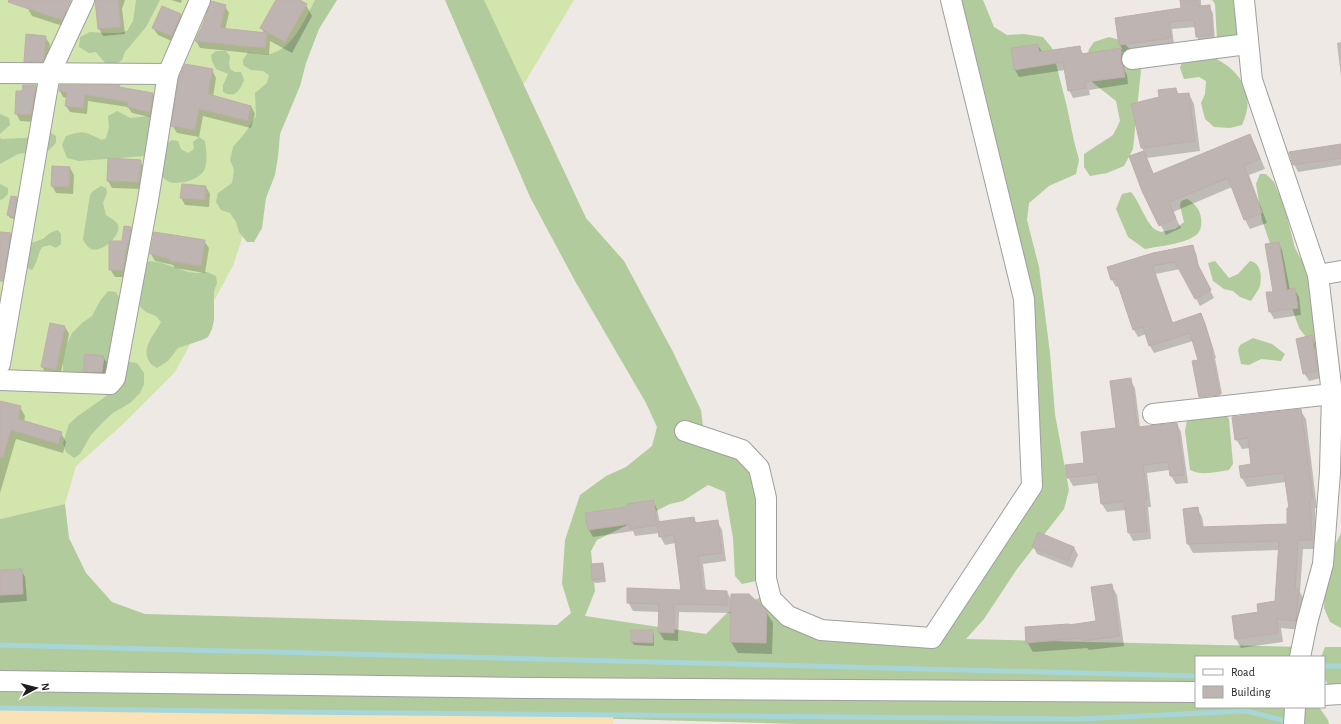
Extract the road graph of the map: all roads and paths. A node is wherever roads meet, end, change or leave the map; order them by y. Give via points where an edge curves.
1 (84, 0) edge
2 (200, 0) edge
3 (951, 0) edge
4 (1244, 0) edge
5 (1247, 44) junction
6 (1132, 59) dead end
7 (0, 72) edge
8 (50, 73) junction
9 (168, 74) junction
10 (1341, 271) edge
11 (1318, 275) junction
12 (0, 364) edge
13 (0, 380) edge
14 (1332, 394) junction
15 (1153, 414) dead end
16 (685, 431) dead end
17 (1300, 655) edge
18 (0, 681) edge
19 (1195, 692) edge
20 (1341, 694) edge
21 (1325, 695) edge

1 - 8 street
2 - 9 street
3 - 16 street via 1024,299 1032,486 932,638 821,630 788,616 771,599 766,579 766,498 759,468 742,450
4 - 5 street
5 - 6 street
5 - 11 street via 1252,80
7 - 8 street
8 - 9 street
8 - 12 street
9 - 13 street via 116,378 110,384
10 - 11 street
11 - 14 street
14 - 15 street
14 - 17 street via 1330,472 1323,564
18 - 19 street via 533,688
20 - 21 street

